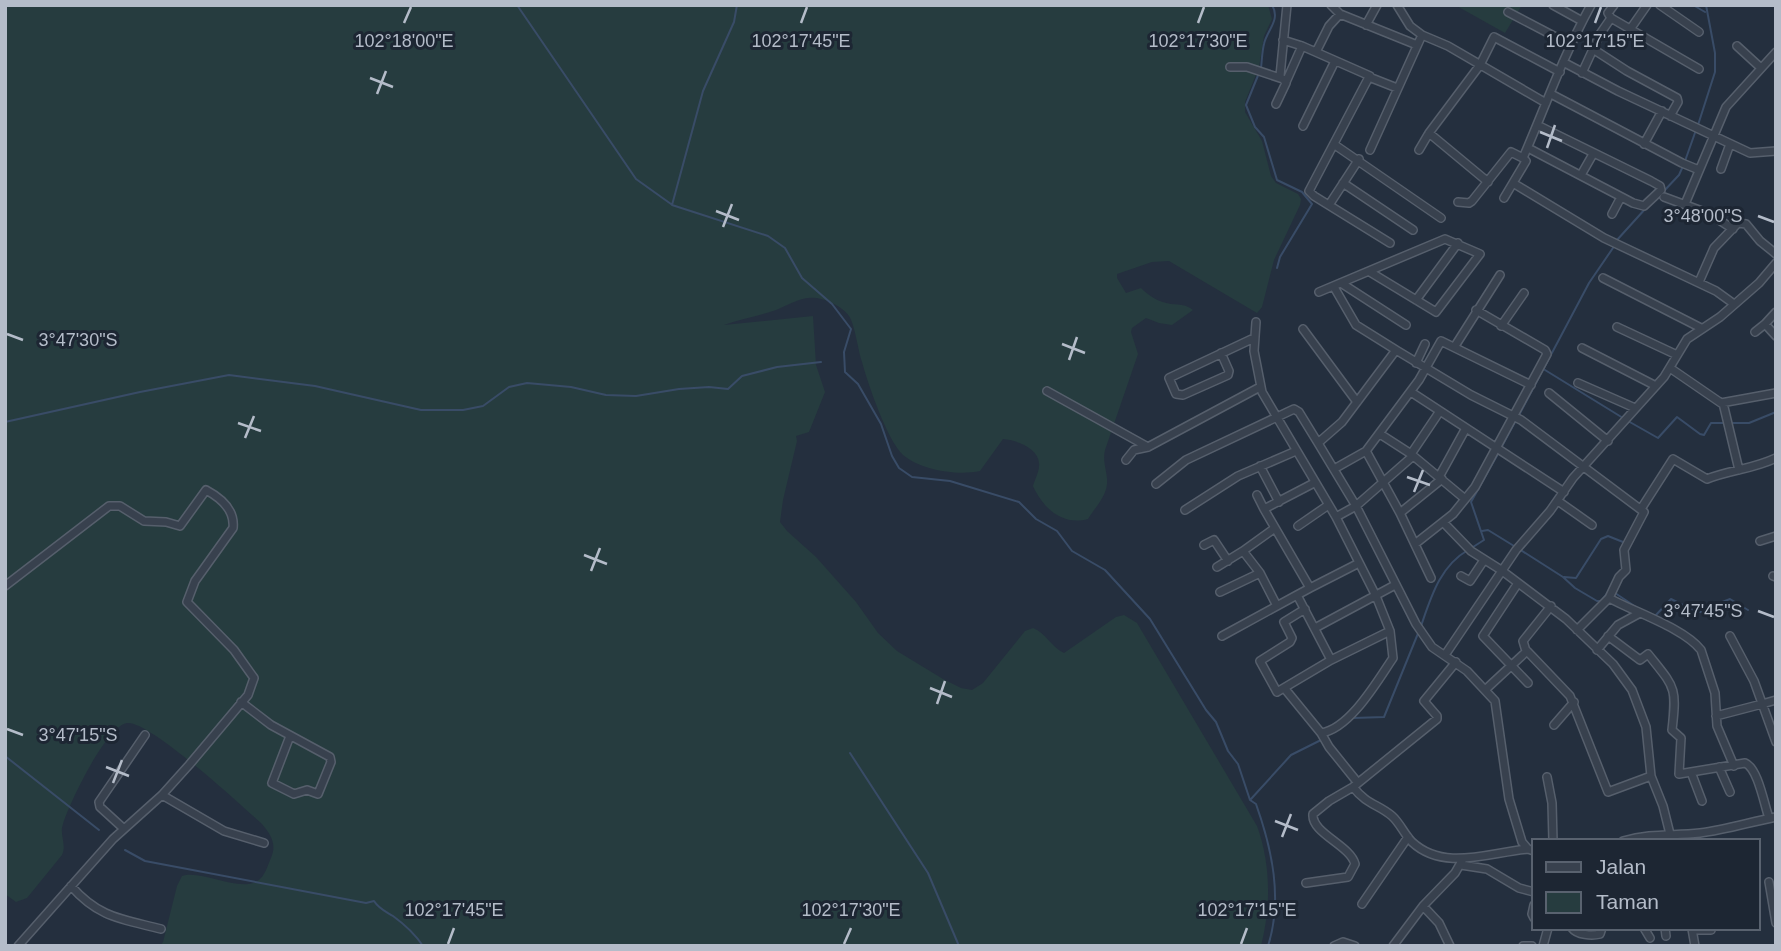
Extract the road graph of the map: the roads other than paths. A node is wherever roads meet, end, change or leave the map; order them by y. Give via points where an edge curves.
1 (1287, 5) edge
2 (1331, 5) edge
3 (1377, 5) edge
4 (1397, 5) edge
5 (1553, 5) edge
6 (1591, 5) edge
7 (1614, 5) edge
8 (1647, 5) edge
9 (1660, 5) edge
10 (1508, 12) dead end
11 (1340, 14) junction
12 (1611, 18) junction
13 (1582, 21) junction
14 (1366, 24) junction
15 (1631, 28) junction
16 (1699, 32) dead end
17 (1422, 35) junction
18 (1283, 40) junction
19 (1417, 45) junction
20 (1571, 45) junction
21 (1302, 46) junction
22 (1737, 46) dead end
23 (1593, 48) junction
24 (1317, 52) junction
25 (1776, 52) edge
26 (1335, 61) junction
27 (1563, 62) junction
28 (1480, 65) junction
29 (1230, 67) dead end
30 (1761, 68) junction
31 (1699, 69) dead end
32 (1560, 72) junction
33 (1582, 73) junction
34 (1370, 76) junction
35 (1283, 79) junction
36 (1397, 88) junction
37 (1551, 94) junction
38 (1546, 103) junction
39 (1276, 104) dead end
40 (1661, 111) junction
41 (1670, 116) junction
42 (1537, 125) junction
43 (1303, 126) dead end
44 (1429, 133) junction
45 (1714, 135) junction
46 (1644, 144) junction
47 (1730, 144) junction
48 (1335, 145) junction
49 (1528, 148) junction
50 (1370, 150) dead end
51 (1419, 150) dead end
52 (1776, 151) edge
53 (1592, 154) junction
54 (1523, 158) junction
55 (1359, 159) junction
56 (1721, 169) dead end
57 (1699, 170) junction
58 (1581, 176) junction
59 (1488, 182) junction
60 (1343, 183) junction
61 (1513, 183) junction
62 (1621, 197) junction
63 (1664, 197) dead end
64 (1504, 198) dead end
65 (1458, 202) dead end
66 (1685, 204) junction
67 (1329, 205) junction
68 (1612, 215) dead end
69 (1441, 218) dead end
70 (1733, 229) junction
71 (1413, 230) dead end
72 (1390, 243) dead end
73 (1458, 243) junction
74 (1776, 254) edge
75 (1776, 263) edge
76 (1370, 272) junction
77 (1773, 273) edge
78 (1500, 275) dead end
79 (1603, 278) dead end
80 (1699, 282) junction
81 (1338, 285) junction
82 (1319, 292) dead end
83 (1524, 293) dead end
84 (1416, 300) junction
85 (1734, 304) junction
86 (1476, 310) junction
87 (1776, 312) edge
88 (1256, 322) dead end
89 (1765, 324) junction
90 (1406, 325) dead end
91 (1501, 326) junction
92 (1617, 327) dead end
93 (1701, 328) junction
94 (1303, 329) dead end
95 (1755, 332) dead end
96 (1776, 336) edge
97 (1254, 338) junction
98 (1425, 344) dead end
99 (1455, 346) junction
100 (1582, 348) dead end
101 (1396, 350) junction
102 (1221, 353) junction
103 (1677, 355) junction
104 (1416, 363) junction
105 (1426, 368) junction
106 (1670, 368) junction
107 (1578, 383) dead end
108 (1531, 385) junction
109 (1656, 386) junction
110 (1261, 387) junction
111 (1046, 391) dead end
112 (1411, 392) junction
113 (1549, 393) dead end
114 (1776, 393) edge
115 (1357, 402) junction
116 (1723, 403) junction
117 (1635, 408) junction
118 (1440, 411) junction
119 (1516, 418) junction
120 (1276, 419) junction
121 (1466, 428) junction
122 (1380, 434) junction
123 (1608, 441) junction
124 (1318, 443) junction
125 (1148, 447) junction
126 (1497, 449) junction
127 (1296, 451) junction
128 (1366, 451) junction
129 (1412, 455) junction
130 (1776, 458) edge
131 (1126, 460) dead end
132 (1260, 466) junction
133 (1584, 466) junction
134 (1334, 469) junction
135 (1739, 470) junction
136 (1440, 478) junction
137 (1314, 483) junction
138 (1156, 484) dead end
139 (1384, 484) junction
140 (1564, 492) junction
141 (1257, 495) dead end
142 (1465, 499) junction
143 (1558, 501) junction
144 (1279, 502) junction
145 (1327, 506) junction
146 (1356, 506) junction
147 (1264, 509) junction
148 (1641, 509) junction
149 (1185, 510) dead end
150 (1400, 513) junction
151 (1336, 517) junction
152 (1443, 522) junction
153 (1592, 525) dead end
154 (1298, 526) dead end
155 (1275, 528) junction
156 (1776, 536) edge
157 (1760, 541) dead end
158 (1416, 544) junction
159 (1204, 545) dead end
160 (1243, 551) junction
161 (1484, 560) junction
162 (1228, 561) junction
163 (1359, 563) junction
164 (1217, 568) dead end
165 (1501, 570) junction
166 (1260, 573) junction
167 (1461, 576) dead end
168 (1431, 578) dead end
169 (1518, 583) junction
170 (1395, 585) junction
171 (5, 586) edge
172 (1310, 588) junction
173 (1220, 592) dead end
174 (1297, 595) junction
175 (1376, 596) junction
176 (1609, 597) junction
177 (1276, 606) junction
178 (1550, 606) junction
179 (1305, 609) junction
180 (1640, 613) junction
181 (1314, 628) junction
182 (1577, 630) junction
183 (1390, 631) junction
184 (1222, 636) dead end
185 (1608, 636) junction
186 (1730, 636) dead end
187 (1597, 650) junction
188 (1526, 651) junction
189 (1445, 655) junction
190 (1331, 660) junction
191 (1456, 662) junction
192 (1511, 666) junction
193 (1528, 683) dead end
194 (1285, 689) junction
195 (1485, 690) junction
196 (1776, 699) edge
197 (241, 702) junction
198 (1574, 702) junction
199 (1762, 704) junction
200 (1716, 716) junction
201 (1553, 725) dead end
202 (145, 736) dead end
203 (290, 736) junction
204 (1324, 737) junction
205 (1776, 742) edge
206 (1734, 766) junction
207 (1719, 767) junction
208 (1692, 772) junction
209 (1651, 776) junction
210 (1547, 777) dead end
211 (1355, 785) junction
212 (1730, 792) dead end
213 (162, 795) junction
214 (1702, 802) dead end
215 (1772, 818) edge
216 (123, 828) junction
217 (1676, 836) edge
218 (1408, 837) junction
219 (1553, 839) edge
220 (1632, 839) edge
221 (264, 843) dead end
222 (1531, 850) edge
223 (1462, 862) junction
224 (1769, 882) dead end
225 (1306, 883) dead end
226 (71, 886) junction
227 (1532, 891) edge
228 (1362, 904) dead end
229 (1423, 906) junction
230 (1776, 923) edge
231 (161, 929) dead end
232 (1574, 930) edge
233 (1601, 930) edge
234 (1645, 930) edge
235 (1650, 937) dead end
236 (1393, 945) edge
237 (18, 946) edge
238 (1334, 946) edge
239 (1354, 946) edge
240 (1450, 946) edge
241 (1523, 946) edge
242 (1532, 946) edge

1 - 18 street
2 - 11 street
3 - 14 street
4 - 17 street
5 - 13 street
6 - 13 street
7 - 12 street via 1608,13
8 - 15 street
9 - 16 street
10 - 20 street
11 - 14 street
11 - 24 street
12 - 15 street
12 - 23 street via 1597,32
13 - 20 street
14 - 19 street
15 - 31 street
17 - 19 street
17 - 28 street
18 - 21 street
18 - 35 street
19 - 36 street
20 - 27 street
21 - 24 street
21 - 35 street
22 - 30 street
23 - 33 street
23 - 41 street via 1676,98
24 - 26 street
25 - 30 street
26 - 34 street
26 - 43 street
27 - 32 street
27 - 33 street
28 - 32 street via 1496,37
28 - 38 street
28 - 44 street
29 - 35 street via 1247,67
30 - 45 street via 1727,107
32 - 37 street
33 - 40 street
34 - 36 street
34 - 48 street
35 - 39 street
36 - 50 street
37 - 38 street
37 - 46 street
38 - 42 street
40 - 41 street
40 - 46 street
41 - 45 street
42 - 49 street
42 - 53 street
44 - 51 street
44 - 59 street
45 - 47 street
45 - 57 street
46 - 57 street
47 - 52 street via 1750,153
47 - 56 street
48 - 55 street
48 - 67 street via 1309,191
49 - 54 street
49 - 58 street
53 - 58 street
53 - 62 street via 1661,188 1644,206
54 - 59 street via 1511,152
54 - 61 street via 1526,160
55 - 60 street
55 - 69 street
57 - 66 street
58 - 62 street
59 - 65 street via 1472,201
60 - 67 street
60 - 71 street
61 - 64 street
61 - 80 street via 1615,244
62 - 68 street
63 - 66 street
66 - 70 street
67 - 72 street
70 - 74 street via 1738,223 1746,224
70 - 80 street via 1714,248
73 - 76 street via 1445,239
73 - 84 street
73 - 84 street via 1480,254 1478,259 1436,312
75 - 77 street
76 - 81 street
76 - 84 street
77 - 85 street
78 - 86 street
79 - 93 street
80 - 85 street
81 - 82 street
81 - 90 street
81 - 101 street via 1356,325
83 - 91 street
85 - 93 street
86 - 91 street
86 - 99 street
87 - 89 street
88 - 97 street
89 - 95 street
89 - 96 street
91 - 108 street via 1546,351
92 - 103 street
93 - 103 street
94 - 115 street
97 - 102 street
97 - 110 street
98 - 104 street
99 - 105 street via 1439,342
99 - 108 street
100 - 109 street
101 - 104 street
101 - 115 street
102 - 102 street via 1169,378 1175,394 1183,395 1227,375
103 - 106 street
104 - 105 street
105 - 112 street
105 - 119 street
106 - 109 street
106 - 116 street
107 - 117 street
108 - 119 street
109 - 117 street
110 - 120 street
110 - 125 street
111 - 125 street
112 - 118 street
112 - 122 street
113 - 123 street
114 - 116 street
115 - 124 street
116 - 135 street
117 - 123 street
118 - 121 street
118 - 129 street
119 - 126 street
119 - 133 street
120 - 124 street via 1296,409
120 - 127 street
120 - 138 street via 1186,460
121 - 126 street
121 - 136 street
122 - 128 street
122 - 129 street
123 - 133 street
124 - 134 street
125 - 131 street via 1134,450
126 - 140 street
126 - 142 street
127 - 132 street
127 - 137 street
128 - 134 street
128 - 139 street
129 - 136 street
129 - 139 street
130 - 135 street
132 - 144 street
132 - 149 street
133 - 140 street
133 - 148 street
134 - 146 street
135 - 148 street via 1707,479 1673,459
136 - 142 street
136 - 150 street
137 - 144 street
137 - 145 street
139 - 146 street
139 - 150 street
140 - 143 street
141 - 147 street
142 - 152 street
143 - 153 street
143 - 165 street
144 - 147 street
145 - 151 street
145 - 154 street
146 - 151 street
146 - 170 street
147 - 155 street
148 - 176 street via 1644,512 1624,550 1626,570
150 - 158 street
151 - 163 street
152 - 158 street
152 - 161 street
155 - 160 street
155 - 172 street
156 - 157 street
158 - 168 street
159 - 162 street via 1214,540
160 - 162 street
160 - 166 street
161 - 165 street
161 - 167 street via 1470,581
162 - 164 street
163 - 172 street
163 - 175 street
165 - 169 street
165 - 189 street
166 - 173 street
166 - 177 street
169 - 178 street
169 - 192 street via 1483,636
170 - 175 street
170 - 189 street via 1421,632
171 - 197 street via 109,506 120,506 147,522 180,526 206,490 230,510 233,528 195,581 187,602 253,675 252,689
172 - 174 street
174 - 177 street
174 - 179 street
175 - 181 street
175 - 183 street
176 - 180 street
176 - 182 street
177 - 184 street
178 - 182 street
178 - 188 street via 1523,641
179 - 181 street
179 - 194 street via 1284,622 1292,641 1260,662 1276,691
180 - 185 street via 1620,623
180 - 200 street via 1701,650 1715,693
181 - 190 street
182 - 187 street
183 - 190 street
183 - 204 street via 1393,658 1357,708
185 - 187 street
185 - 208 street via 1636,662 1648,654 1674,688 1672,730 1681,738 1678,773
186 - 199 street
187 - 209 street via 1634,693 1646,727
188 - 192 street
188 - 198 street
189 - 191 street
190 - 194 street
191 - 195 street
191 - 211 street via 1424,702 1437,719
192 - 193 street
192 - 195 street
194 - 204 street
195 - 222 street via 1496,704 1520,836
196 - 199 street
197 - 203 street
197 - 213 street
198 - 201 street
198 - 209 street via 1608,792
199 - 200 street
199 - 205 street
200 - 206 street
202 - 216 street via 99,802
203 - 203 street via 272,783 294,794 307,790 318,794 331,758
204 - 211 street
206 - 207 street
206 - 215 street via 1745,763 1752,768
207 - 208 street
207 - 212 street
208 - 214 street
209 - 217 street
210 - 219 street
211 - 218 street via 1366,802 1393,817
211 - 225 street via 1312,817 1352,855 1354,868 1348,877
213 - 216 street
213 - 221 street via 224,831
215 - 217 street
216 - 226 street
217 - 220 street via 1652,834
218 - 223 street via 1422,849
218 - 228 street
222 - 223 street
223 - 227 street
223 - 229 street
224 - 230 street
226 - 231 street via 101,912
226 - 237 street
229 - 236 street
229 - 240 street via 1439,923
232 - 233 street via 1596,935
234 - 235 street
238 - 239 street via 1345,942
241 - 242 street

